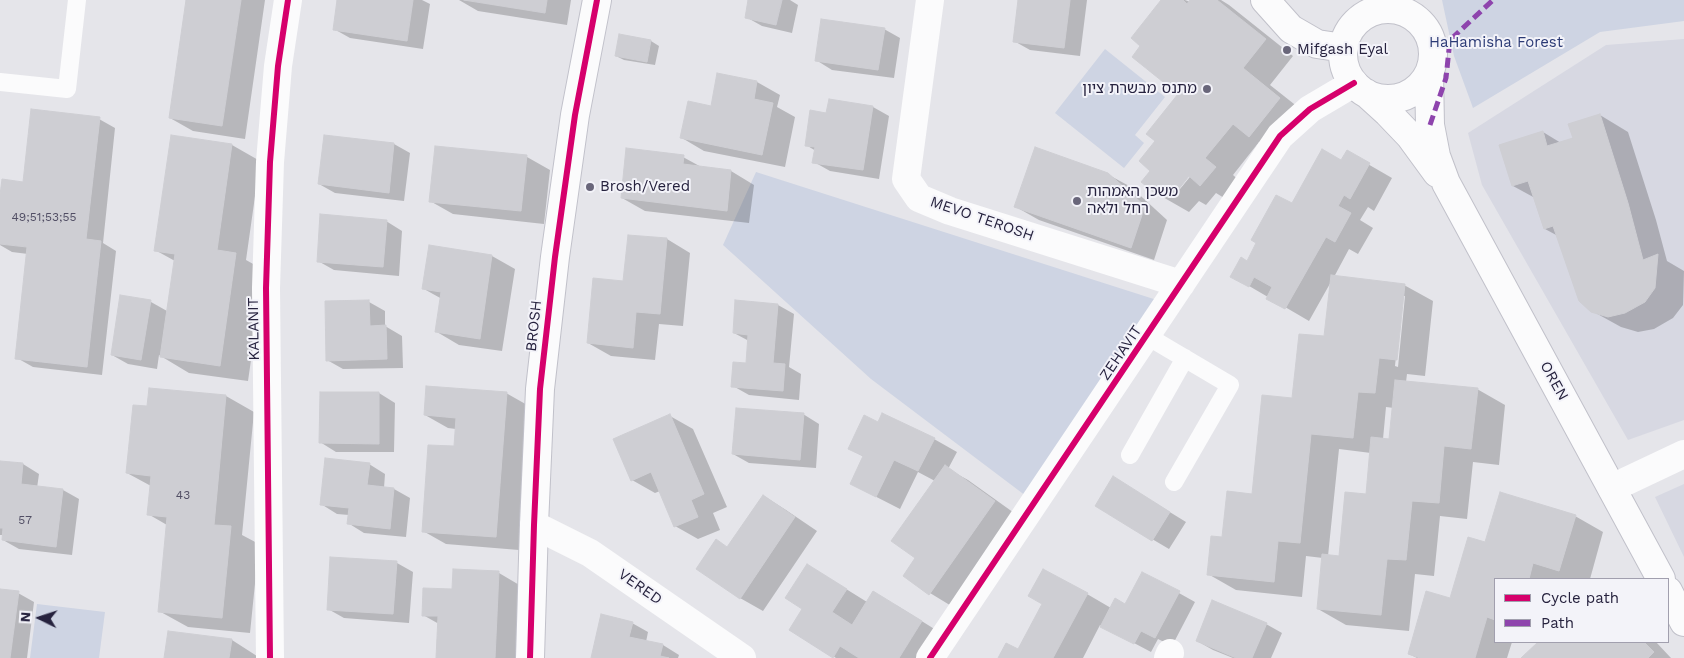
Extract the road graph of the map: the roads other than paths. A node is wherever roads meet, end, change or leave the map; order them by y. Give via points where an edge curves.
1 (77, 0) edge
2 (288, 0) edge
3 (597, 0) edge
4 (930, 0) edge
5 (1265, 0) edge
6 (1363, 10) edge
7 (1416, 11) edge
8 (1344, 48) junction
9 (1429, 74) junction
10 (0, 82) edge
11 (1360, 88) junction
12 (1446, 184) junction
13 (1181, 284) junction
14 (1147, 336) junction
15 (1185, 358) junction
16 (1130, 454) dead end
17 (1684, 454) edge
18 (1174, 482) dead end
19 (1612, 488) junction
20 (534, 525) junction
21 (1660, 578) edge
22 (1669, 593) edge
23 (1684, 622) edge
24 (270, 658) edge
25 (530, 658) edge
26 (742, 658) edge
27 (930, 658) edge

1 - 10 lane via 67,89
2 - 24 street, KALANIT via 278,66 270,162 266,288
3 - 20 street, BROSH via 575,115 555,257 540,389
4 - 13 street, MEVO TEROSH via 906,179 919,198
5 - 8 street via 1292,28 1317,44
6 - 7 street via 1370,13 1383,9 1397,10 1410,14
6 - 8 street
7 - 9 street via 1433,47
8 - 11 street via 1346,67
9 - 11 street via 1409,95 1394,99 1380,98
9 - 12 street, OREN via 1430,125
11 - 12 street, OREN via 1410,136
11 - 13 street, ZEHAVIT via 1310,108 1280,136
12 - 19 street, OREN
13 - 14 street, ZEHAVIT
14 - 15 lane
14 - 27 street, ZEHAVIT
15 - 16 lane
15 - 18 lane via 1230,385
17 - 19 street
19 - 21 street, OREN
20 - 25 street, BROSH
20 - 26 street, VERED via 590,553
22 - 23 street

